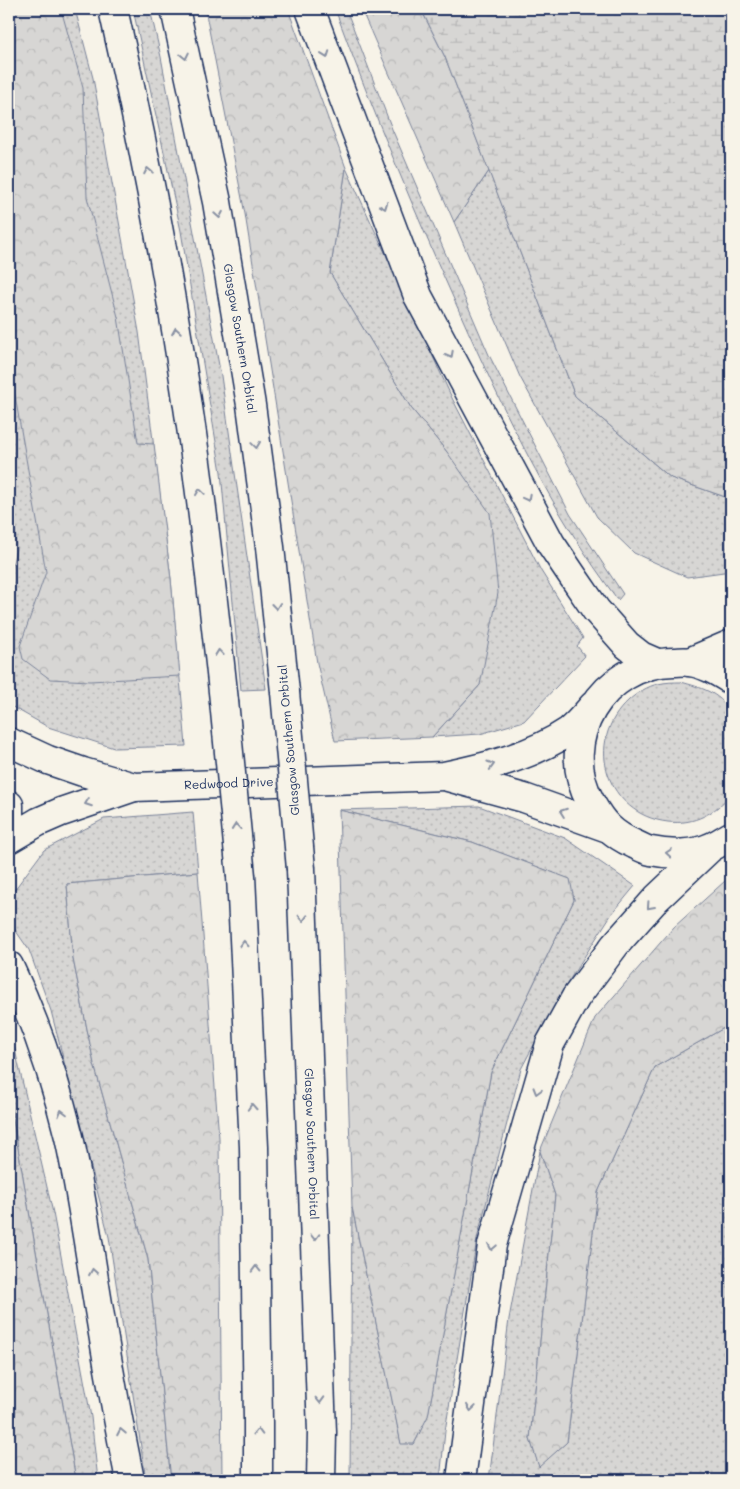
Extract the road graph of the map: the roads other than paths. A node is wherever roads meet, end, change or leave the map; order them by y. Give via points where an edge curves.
1 (113, 9) edge
2 (175, 9) edge
3 (310, 9) edge
4 (731, 644) edge
5 (689, 662) junction
6 (657, 663) junction
7 (731, 680) edge
8 (593, 706) junction
9 (9, 742) edge
10 (444, 776) junction
11 (134, 786) junction
12 (9, 805) edge
13 (9, 815) edge
14 (608, 828) junction
15 (9, 839) edge
16 (720, 842) edge
17 (9, 966) edge
18 (130, 1480) edge
19 (258, 1480) edge
20 (321, 1480) edge
21 (461, 1480) edge

19 -> 1 main road, bridge via 254,1147 240,876 224,702 189,410 157,220
2 -> 20 main road, Glasgow Southern Orbital, bridge via 217,202 251,405 285,692 301,869 322,1432
3 -> 6 main road via 423,304 551,544 596,610 628,645
4 - 5 main road
5 - 6 main road
5 - 7 main road via 713,668
6 - 8 main road, Redwood Drive via 640,667 614,683
10 -> 8 main road, Redwood Drive via 491,766 524,754 571,730
8 - 14 main road via 581,734 578,763 584,792
9 - 11 main road, Redwood Drive via 48,760
10 - 11 main road, Redwood Drive
14 -> 10 main road, Redwood Drive via 524,798
11 -> 15 main road, Redwood Drive via 61,812
12 - 13 main road
16 -> 14 main road via 682,854 650,851
16 -> 21 main road via 657,898 616,945 576,997 550,1044 492,1245
18 -> 17 main road via 68,1137 32,1019

